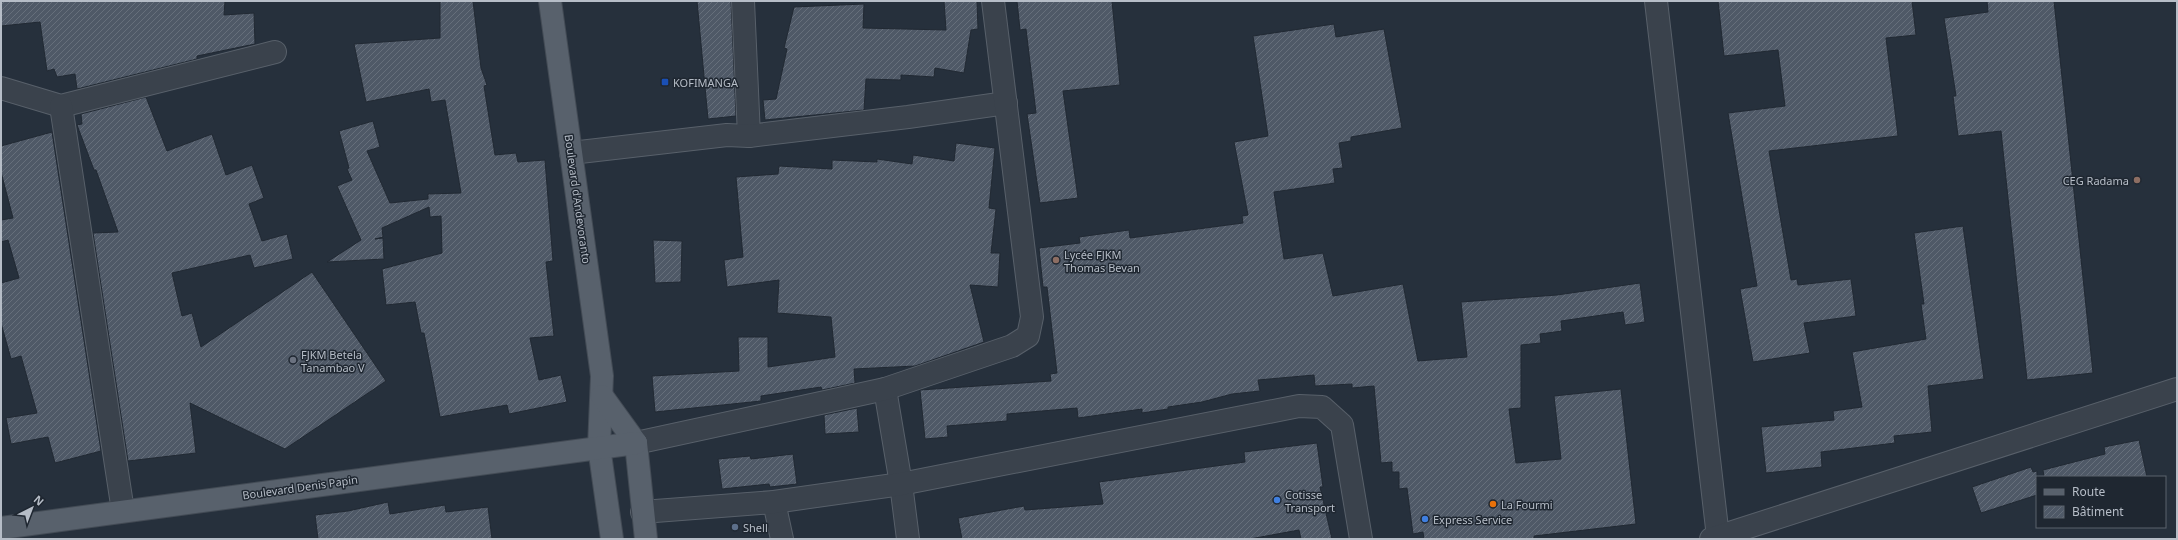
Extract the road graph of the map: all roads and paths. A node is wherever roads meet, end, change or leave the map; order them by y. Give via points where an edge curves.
1 (550, 1) edge
2 (743, 1) edge
3 (993, 1) edge
4 (1656, 1) edge
5 (275, 52) dead end
6 (1, 88) edge
7 (1006, 103) junction
8 (61, 106) junction
9 (749, 136) junction
10 (572, 153) junction
11 (885, 389) junction
12 (2177, 389) edge
13 (602, 396) junction
14 (636, 443) junction
15 (599, 447) junction
16 (901, 484) junction
17 (774, 502) junction
18 (123, 511) junction
19 (642, 512) junction
20 (1, 528) edge
21 (1715, 538) edge
22 (612, 539) edge
23 (646, 539) edge
24 (782, 539) edge
25 (908, 539) edge
26 (1360, 539) edge

1 - 10 main road, Boulevard d'Andevoranto
2 - 9 street
3 - 7 street
4 - 21 street
5 - 8 street
6 - 8 street
7 - 9 street
7 - 11 street via 1032,317 1028,336 1012,346
8 - 18 street
9 - 10 street via 727,136
10 - 13 main road, Boulevard d'Andevoranto via 602,376
11 - 14 street
11 - 16 street
12 - 21 street
13 - 14 main road
13 - 15 main road, Boulevard d'Andevoranto
14 - 15 main road, Boulevard Denis Papin
14 - 19 main road
15 - 18 main road, Boulevard Denis Papin
15 - 22 main road, Boulevard d'Andevoranto
16 - 17 street
16 - 25 street
16 - 26 street via 1299,406 1322,407 1342,425
17 - 19 street
17 - 24 street
18 - 20 main road, Boulevard Denis Papin
19 - 23 main road

